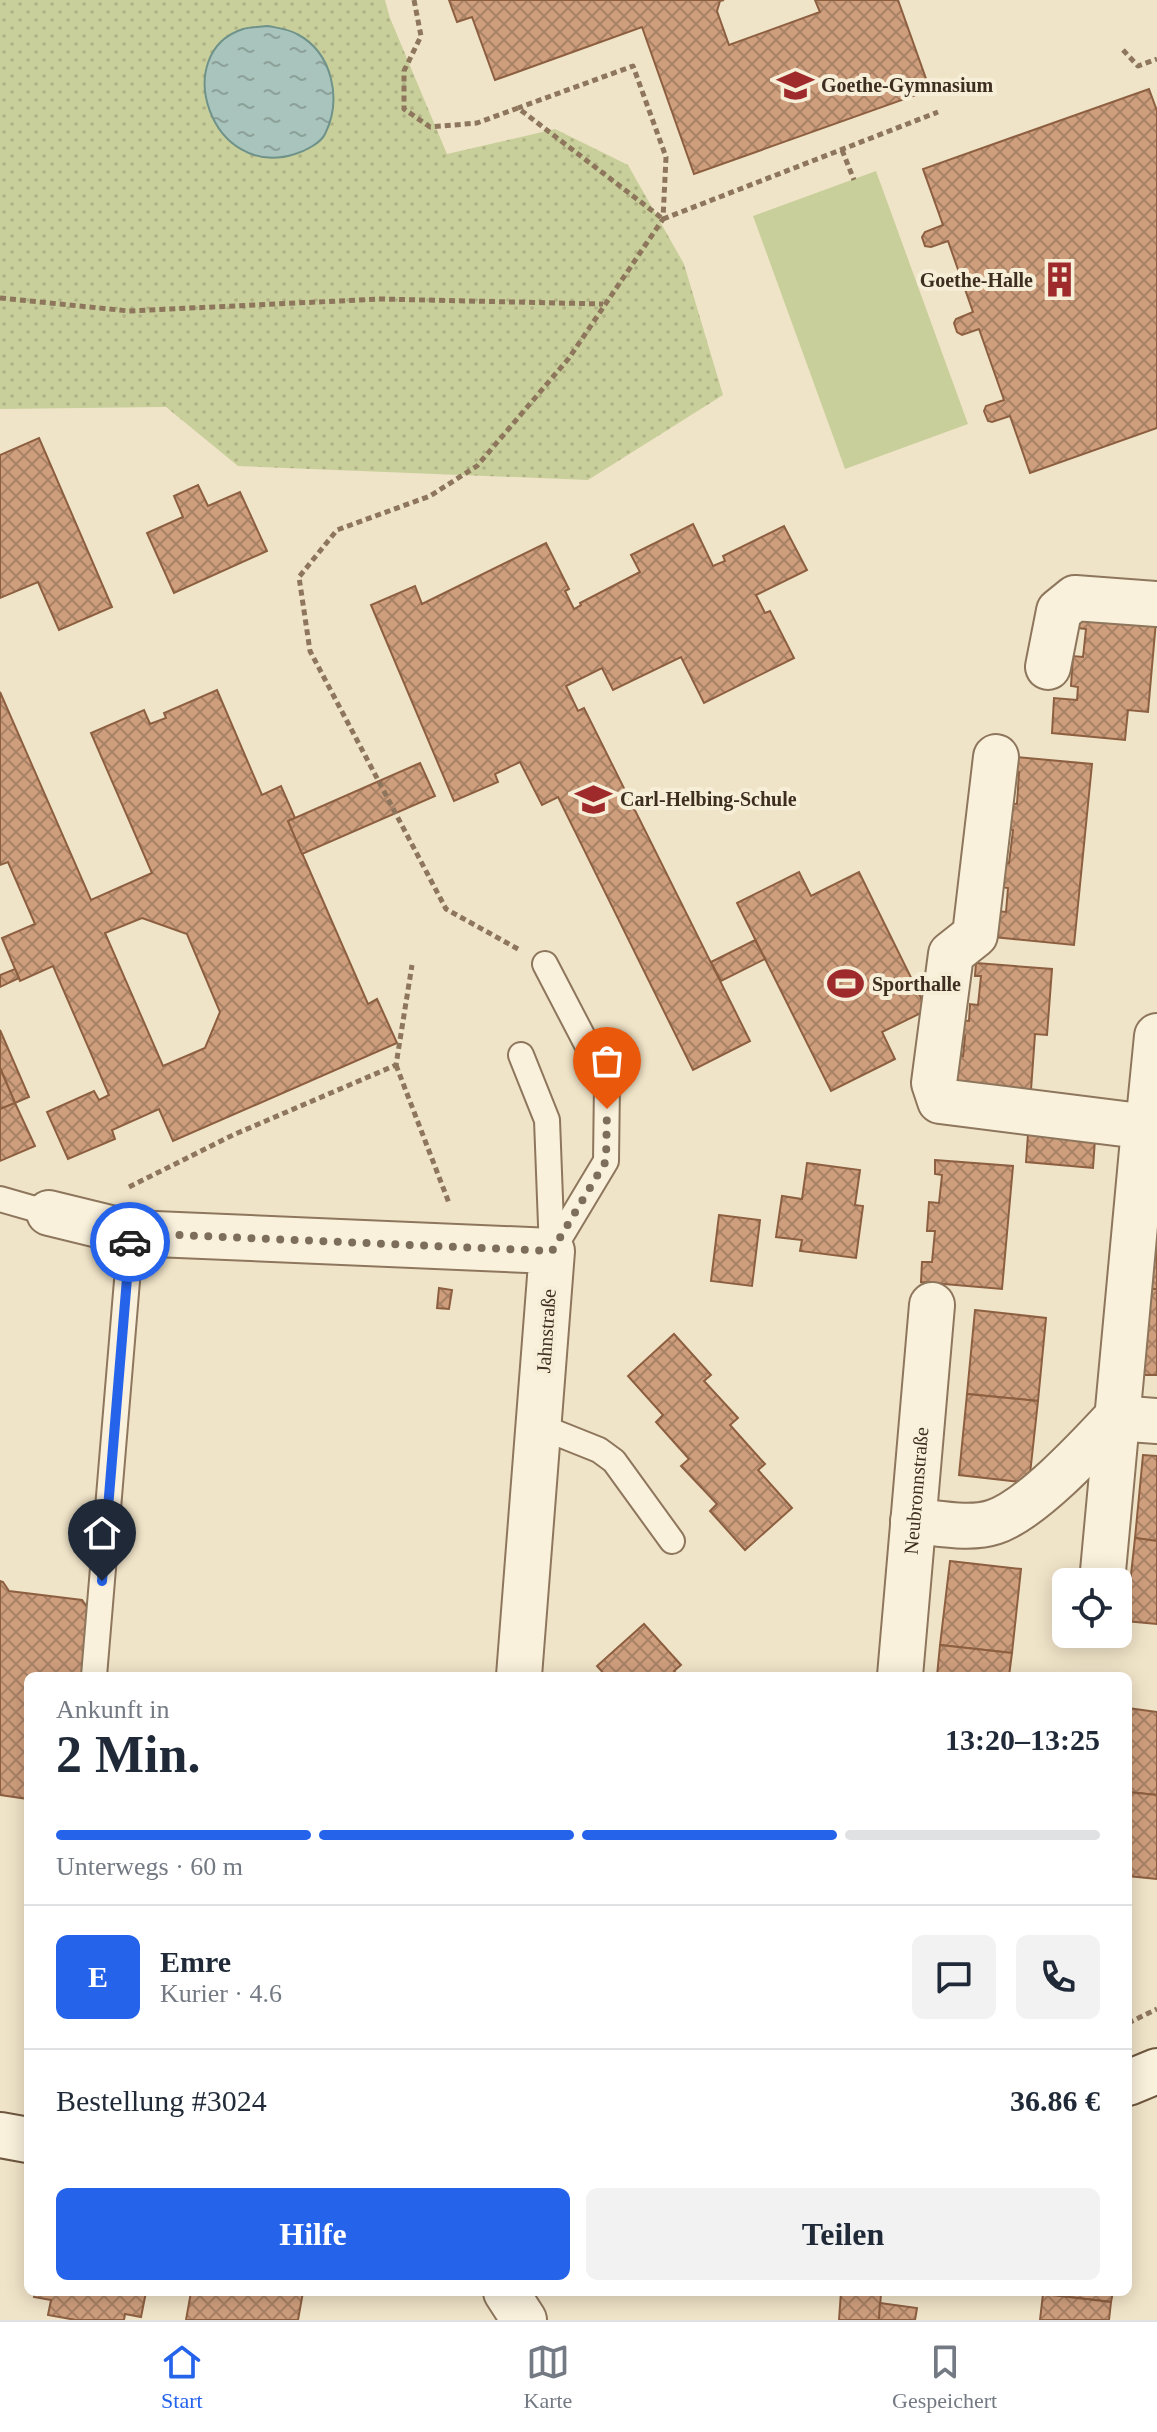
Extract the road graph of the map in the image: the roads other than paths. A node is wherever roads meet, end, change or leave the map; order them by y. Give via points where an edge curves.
1 (1157, 604) edge
2 (1048, 667) dead end
3 (996, 757) dead end
4 (545, 964) road end
5 (1157, 1036) edge
6 (521, 1055) dead end
7 (1149, 1143) edge
8 (0, 1199) edge
9 (49, 1213) joint
10 (131, 1233) junction
11 (552, 1251) junction
12 (932, 1305) dead end
13 (1137, 1419) edge
14 (539, 1426) junction
15 (913, 1521) junction
16 (672, 1541) dead end
17 (1105, 1568) edge
18 (94, 1672) edge
19 (519, 1672) edge
20 (900, 1672) edge
21 (1157, 2071) edge
22 (1132, 2081) edge
23 (0, 2135) edge
24 (24, 2139) edge
25 (509, 2296) edge
26 (524, 2320) edge

1 - 2 street via 1075,598 1059,611
3 - 7 street via 975,935 951,954 934,1083 940,1101
4 - 11 lane via 607,1083 606,1161
5 - 7 street
6 - 11 lane via 547,1120
7 - 13 street
8 - 9 lane
9 - 10 street
10 - 11 street
10 - 18 lane
11 - 14 street, Jahnstraße
12 - 15 street, Neubronnstraße
13 - 15 street via 994,1522
13 - 17 street
14 - 16 lane via 614,1461
14 - 19 street, Jahnstraße
15 - 20 street, Neubronnstraße
21 - 22 street
23 - 24 street
25 - 26 street

